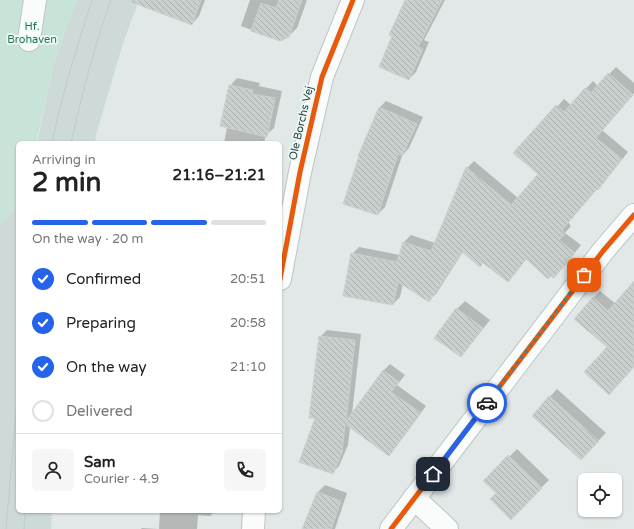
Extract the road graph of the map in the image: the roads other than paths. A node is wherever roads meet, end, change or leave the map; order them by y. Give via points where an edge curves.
1 (35, 0) edge
2 (353, 0) edge
3 (29, 40) dead end
4 (634, 215) edge
5 (282, 268) edge
6 (414, 498) junction
7 (254, 513) edge
8 (253, 529) edge
9 (392, 529) edge
10 (447, 529) edge

1 - 3 street
2 - 5 street, Ole Borchs Vej via 322,77 300,172
4 - 6 street via 603,251
6 - 9 street
6 - 10 street
7 - 8 street

